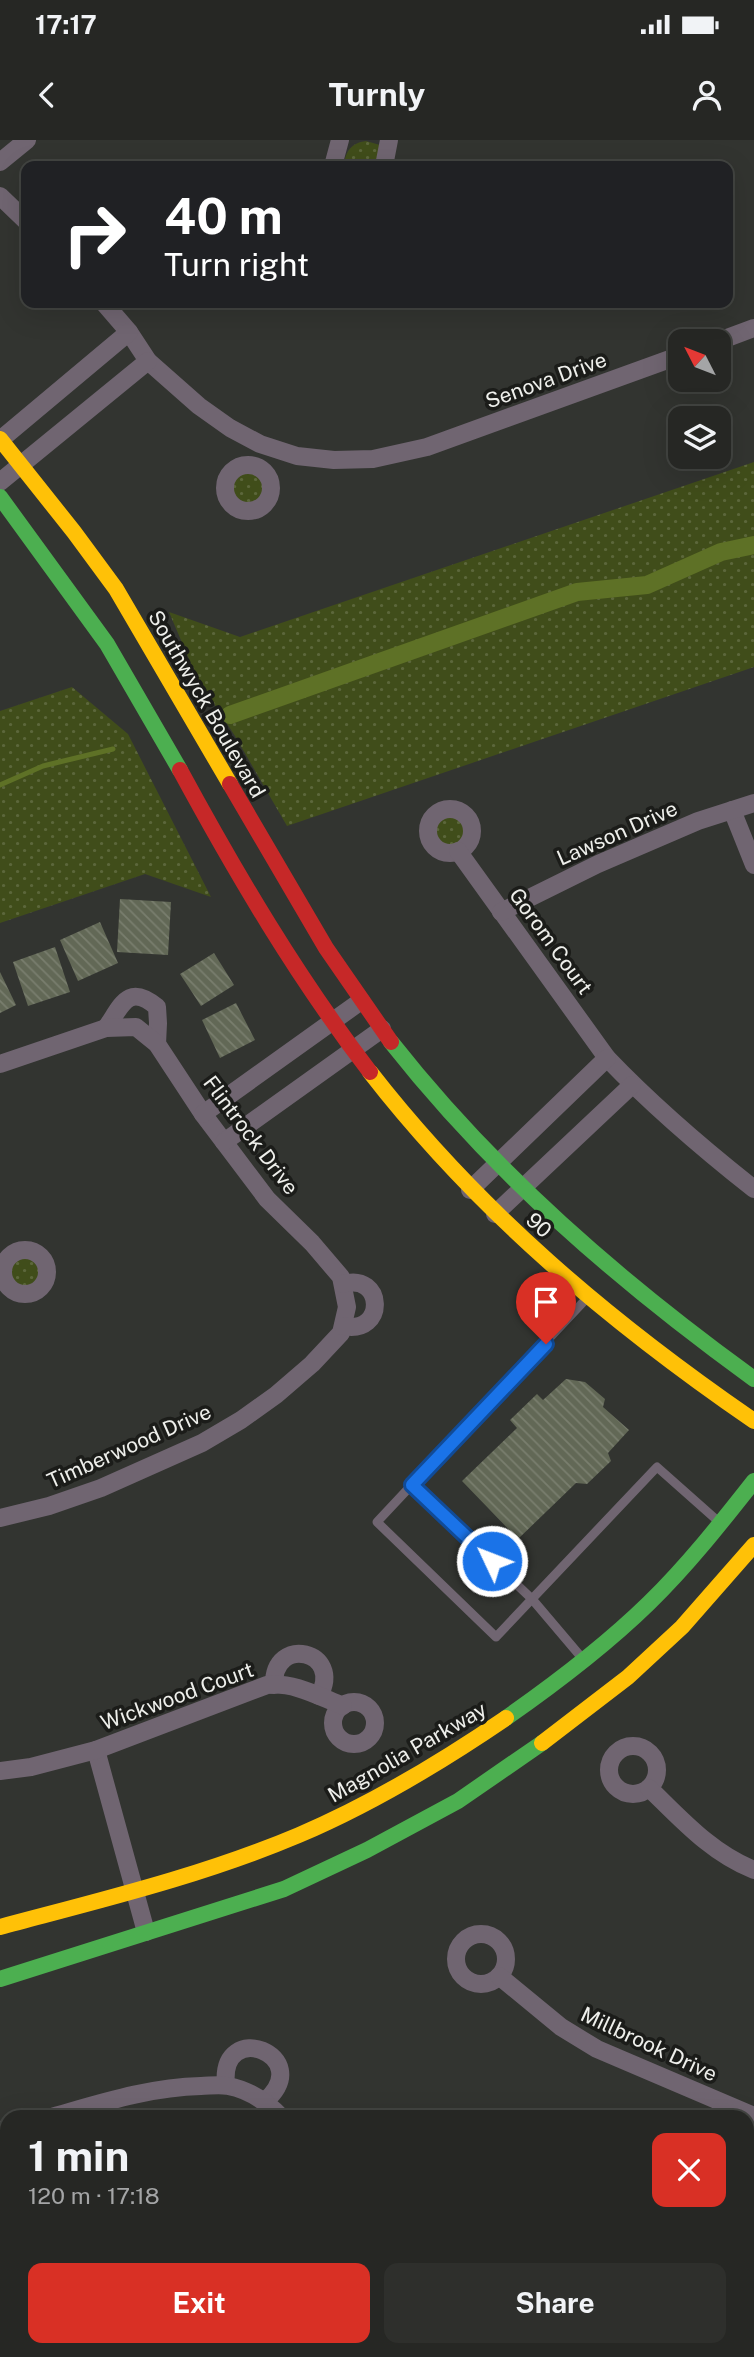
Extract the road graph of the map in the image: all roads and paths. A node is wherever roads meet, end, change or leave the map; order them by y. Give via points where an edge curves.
1 (27, 140) edge
2 (340, 140) edge
3 (389, 140) edge
4 (334, 161) edge
5 (385, 161) edge
6 (0, 162) edge
7 (0, 196) edge
8 (21, 216) edge
9 (108, 308) edge
10 (754, 328) edge
11 (129, 332) junction
12 (732, 336) edge
13 (668, 360) edge
14 (148, 361) junction
15 (0, 440) edge
16 (260, 444) junction
17 (20, 465) junction
18 (256, 466) dead end
19 (0, 482) edge
20 (0, 497) edge
21 (754, 803) edge
22 (732, 810) junction
23 (458, 851) dead end
24 (754, 865) edge
25 (501, 912) junction
26 (293, 933) junction
27 (361, 1001) junction
28 (332, 1022) junction
29 (106, 1028) junction
30 (382, 1029) junction
31 (157, 1044) junction
32 (353, 1050) junction
33 (607, 1058) junction
34 (0, 1064) edge
35 (632, 1084) junction
36 (203, 1114) junction
37 (224, 1142) junction
38 (496, 1165) junction
39 (471, 1189) junction
40 (521, 1189) junction
41 (754, 1189) edge
42 (495, 1214) junction
43 (343, 1284) junction
44 (587, 1298) junction
45 (347, 1307) joint
46 (343, 1326) junction
47 (754, 1380) edge
48 (754, 1421) edge
49 (754, 1481) edge
50 (412, 1485) junction
51 (0, 1518) edge
52 (721, 1523) junction
53 (754, 1545) edge
54 (532, 1599) junction
55 (584, 1661) junction
56 (274, 1685) junction
57 (319, 1696) junction
58 (342, 1706) dead end
59 (96, 1750) junction
60 (0, 1771) edge
61 (649, 1788) dead end
62 (754, 1870) edge
63 (135, 1890) junction
64 (0, 1927) edge
65 (146, 1933) junction
66 (499, 1976) dead end
67 (0, 1979) edge
68 (226, 2085) junction
69 (265, 2101) junction
70 (96, 2110) edge
71 (274, 2110) edge
72 (740, 2110) edge

1 - 6 street
2 - 4 street
3 - 5 street
7 - 8 street
9 - 11 street
10 - 12 street
11 - 14 street
11 - 15 street
13 - 16 street, Senova Drive via 427,447 373,459 297,456
14 - 16 street via 199,406
14 - 17 street
15 - 17 street, Southwyck Boulevard
16 - 18 street
17 - 19 street
17 - 26 street, Southwyck Boulevard via 116,590
20 - 26 street, Southwyck Boulevard via 107,643
21 - 22 street, Lawson Drive
22 - 24 street
22 - 25 street, Lawson Drive via 598,864
23 - 25 street, Gorom Court
25 - 33 street, Gorom Court
26 - 27 street, Southwyck Boulevard
26 - 28 street, Southwyck Boulevard
27 - 28 street
27 - 30 street, 90
28 - 32 street, 90
28 - 36 street
29 - 31 street, Flintrock Drive via 136,1027
29 - 31 street via 122,1002 135,996 146,998 157,1007
29 - 34 street
30 - 32 street
30 - 38 street, 90
31 - 36 street, Flintrock Drive
32 - 37 street
32 - 39 street, 90
33 - 35 street, Gorom Court
33 - 38 street
35 - 40 street
35 - 41 street, Gorom Court
36 - 37 street, Flintrock Drive
37 - 43 street, Flintrock Drive via 267,1199 334,1268
38 - 39 street
38 - 40 street, 90
39 - 42 street, 90
40 - 42 street
40 - 47 street, 90 via 642,1297
42 - 44 street, 90
43 - 45 street, Flintrock Drive
43 - 46 street via 361,1283 376,1304 361,1326
44 - 48 street, 90 via 692,1380
44 - 50 lane
45 - 46 street, Timberwood Drive
46 - 51 street, Timberwood Drive via 312,1364 276,1395 202,1443 101,1488
49 - 52 street, Magnolia Parkway
50 - 54 lane
50 - 54 lane via 377,1522 496,1637
52 - 54 lane via 657,1467
52 - 55 street, Magnolia Parkway via 649,1602
53 - 65 street via 682,1627 628,1677 534,1750 458,1801 284,1889
54 - 55 lane
55 - 63 street, Magnolia Parkway via 513,1714 367,1805 298,1836
56 - 57 street, Wickwood Court via 298,1687
56 - 57 street, Wickwood Court via 278,1664 295,1653 306,1654 322,1666 324,1687
56 - 59 street, Wickwood Court
57 - 58 street, Wickwood Court
59 - 60 street, Wickwood Court
59 - 63 street
61 - 62 street via 699,1837
63 - 64 street, Magnolia Parkway
63 - 65 street
65 - 67 street
66 - 72 street, Millbrook Drive via 561,2027 597,2049
68 - 69 street
68 - 69 street via 224,2071 230,2058 242,2049 256,2047 278,2064 281,2078 276,2092
68 - 70 street via 149,2091
69 - 71 street

